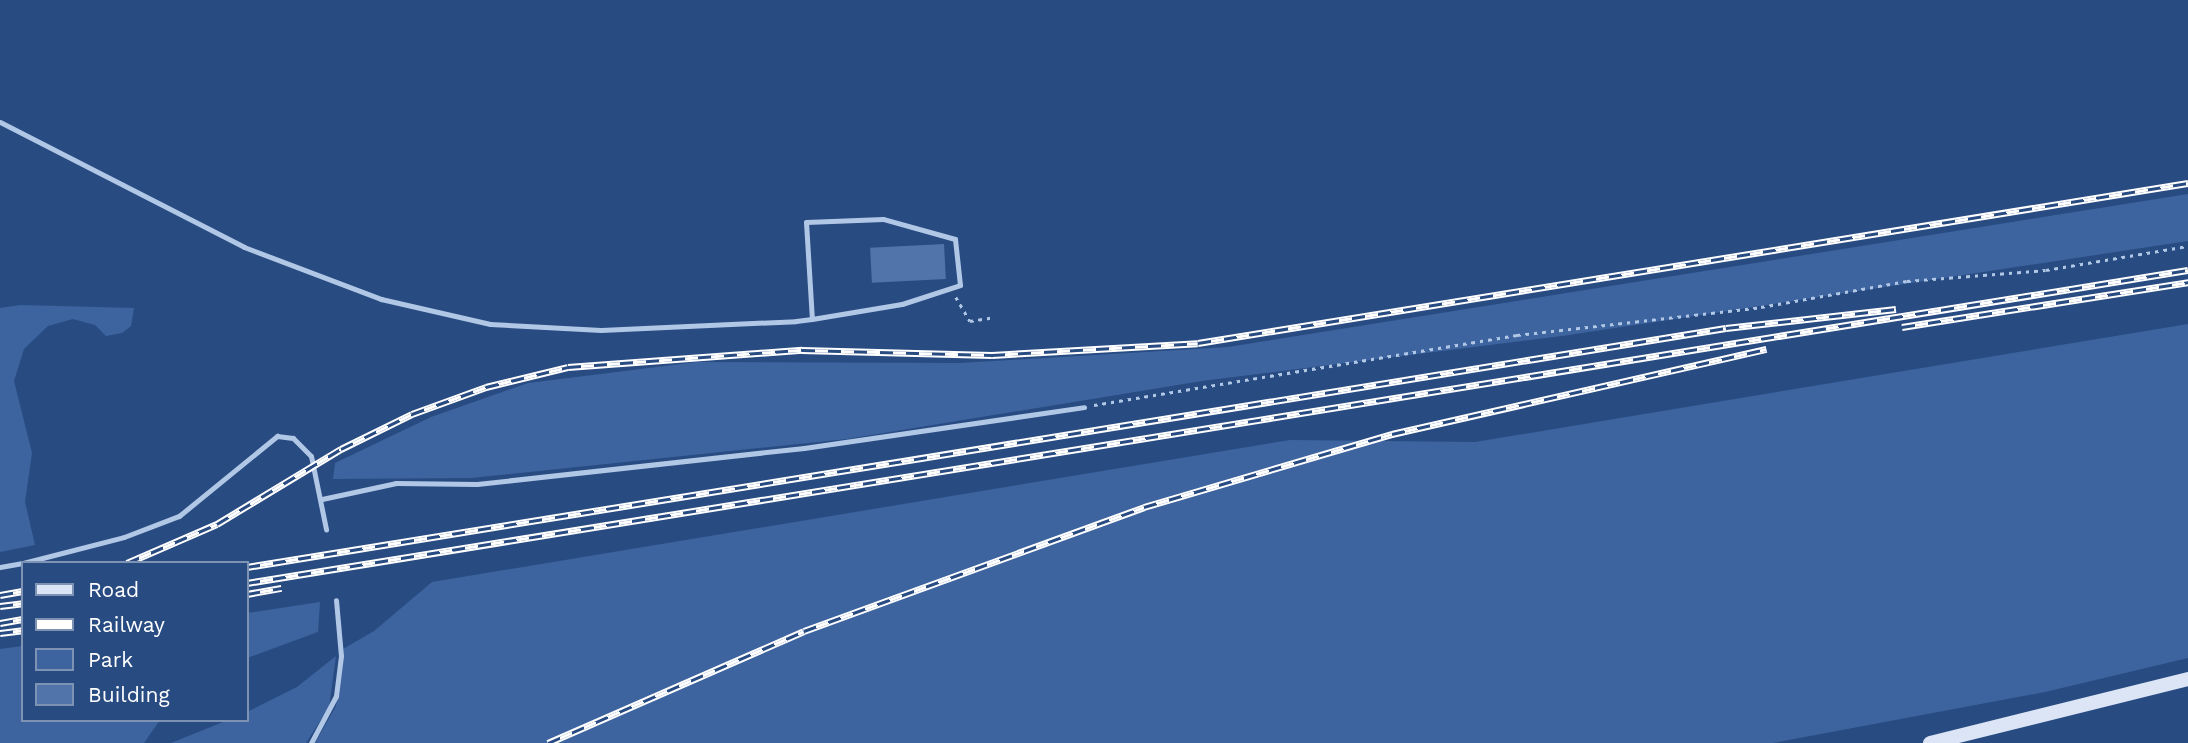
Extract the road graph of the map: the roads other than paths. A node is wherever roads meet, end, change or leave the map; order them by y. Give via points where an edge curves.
1 (0, 122) edge
2 (812, 319) junction
3 (1084, 407) road end
4 (323, 499) junction
5 (326, 529) dead end
6 (31, 561) edge
7 (21, 563) edge
8 (0, 567) edge
9 (336, 600) dead end
10 (2188, 678) edge
11 (311, 743) edge
12 (1930, 743) edge

1 - 2 lane via 244,247 414,308 489,324 601,330
2 - 2 lane via 902,304 960,285 955,239 883,219 806,222
3 - 4 lane via 804,448 477,484 396,483
4 - 5 lane
4 - 6 lane via 306,448 293,438 277,436 252,451 179,516 111,541
7 - 8 lane
9 - 11 lane via 341,656 336,696
10 - 12 main road

